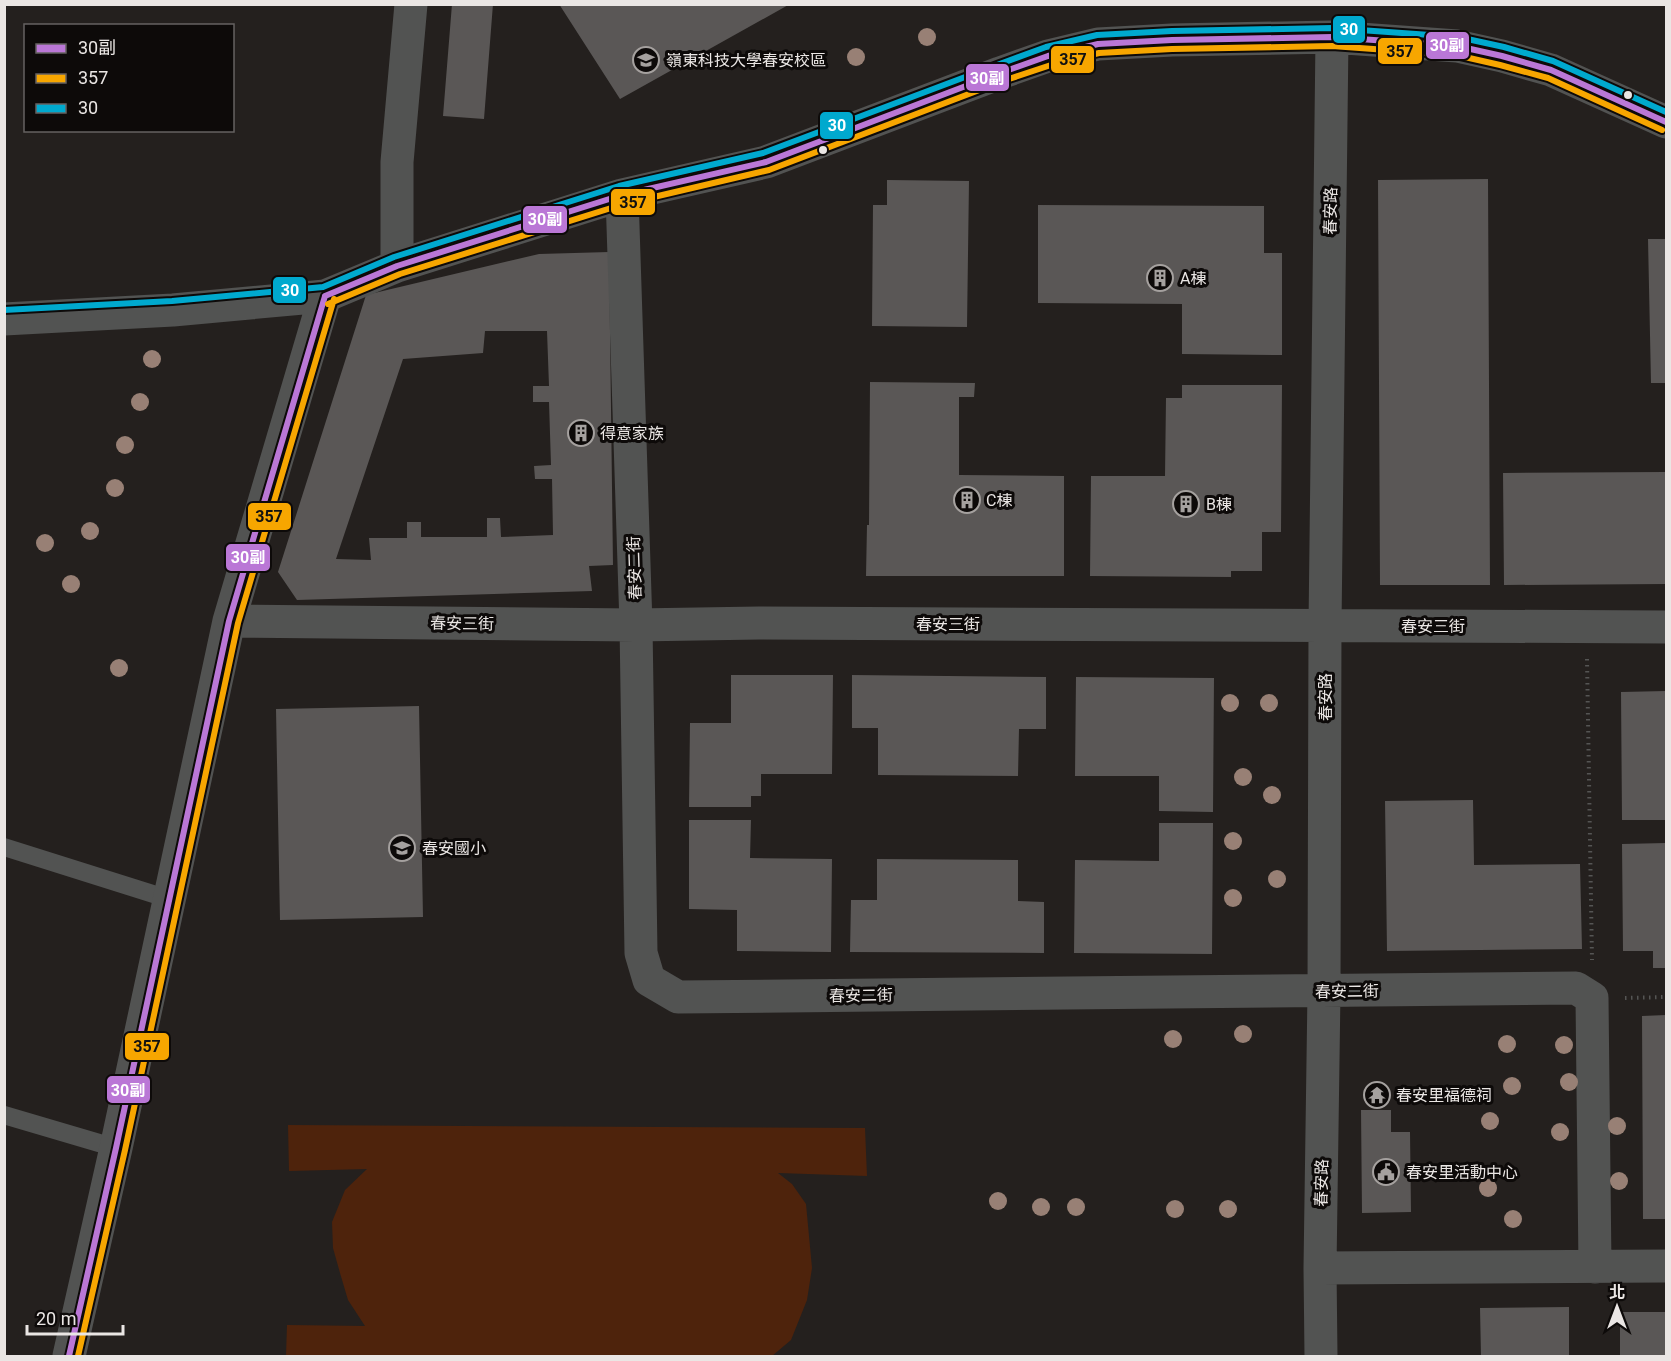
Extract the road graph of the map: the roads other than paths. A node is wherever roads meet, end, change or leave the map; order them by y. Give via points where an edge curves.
1 (411, 4) edge
2 (1332, 37) junction
3 (1666, 122) edge
4 (622, 195) junction
5 (397, 266) junction
6 (325, 296) junction
7 (4, 319) edge
8 (229, 621) junction
9 (636, 625) junction
10 (1325, 626) junction
11 (1666, 627) edge
12 (4, 847) edge
13 (169, 899) junction
14 (1324, 991) junction
15 (4, 1114) edge
16 (116, 1148) junction
17 (1595, 1266) junction
18 (1666, 1266) edge
19 (1320, 1268) junction
20 (69, 1356) edge
21 (1321, 1356) edge

1 - 5 street via 396,162
2 - 3 street via 1457,46 1502,56 1551,70
2 - 4 street via 1098,44 1000,72 766,162
2 - 10 street, 春安路
4 - 5 street
4 - 9 street, 春安二街
5 - 6 street
6 - 7 street via 172,310
6 - 8 street
8 - 9 street, 春安三街
8 - 13 street
9 - 10 street, 春安三街
9 - 14 street, 春安二街 via 641,953 650,980 678,997
10 - 11 street, 春安三街
10 - 14 street, 春安路
12 - 13 lane
13 - 16 street
14 - 17 street, 春安二街 via 1576,988 1592,998
14 - 19 street, 春安路
15 - 16 lane
16 - 20 street
17 - 18 street
17 - 19 street
19 - 21 street, 春安路

